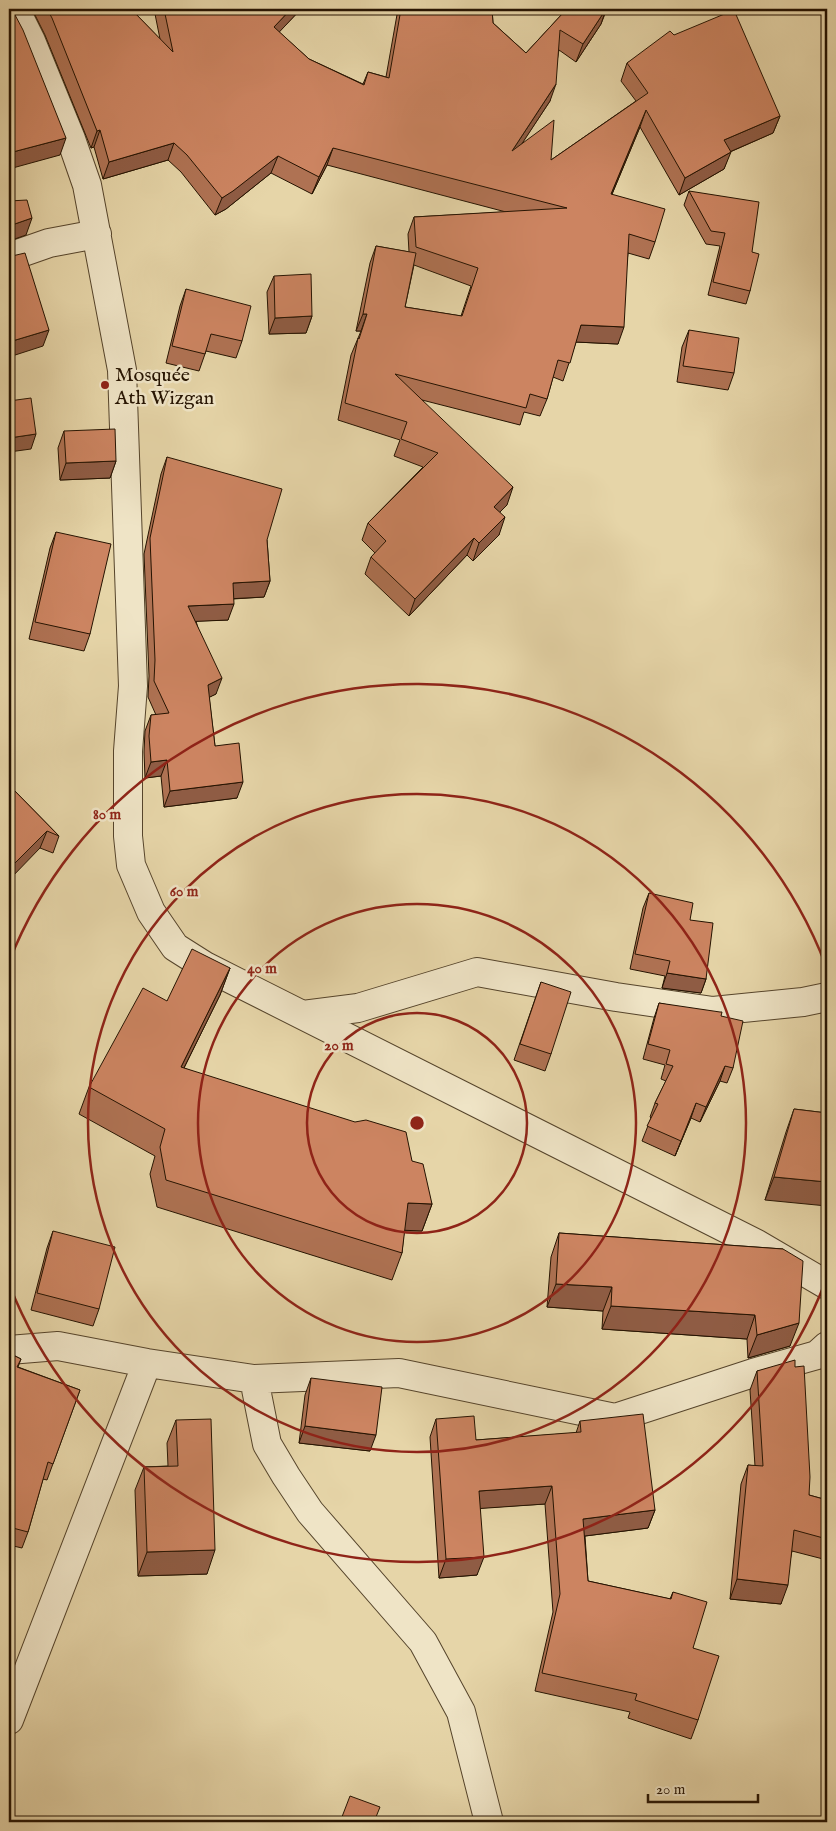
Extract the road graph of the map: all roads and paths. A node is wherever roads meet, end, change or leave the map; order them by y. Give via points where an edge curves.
1 (15, 9) edge
2 (96, 234) junction
3 (9, 257) edge
4 (827, 997) edge
5 (303, 1016) junction
6 (827, 1285) edge
7 (827, 1346) edge
8 (9, 1350) edge
9 (147, 1364) junction
10 (254, 1379) junction
11 (9, 1720) edge
12 (489, 1822) edge

1 - 2 street via 72,139 87,185
2 - 3 street via 49,243
2 - 5 street via 122,370 133,686 128,760 130,864 151,912 175,947
4 - 5 street via 713,1011 477,972 358,1008
5 - 6 street via 756,1244
7 - 10 street via 817,1355 615,1418 399,1372
8 - 9 street via 58,1346
9 - 10 street
9 - 11 street
10 - 12 street via 267,1444 286,1476 310,1512 423,1642 462,1712

